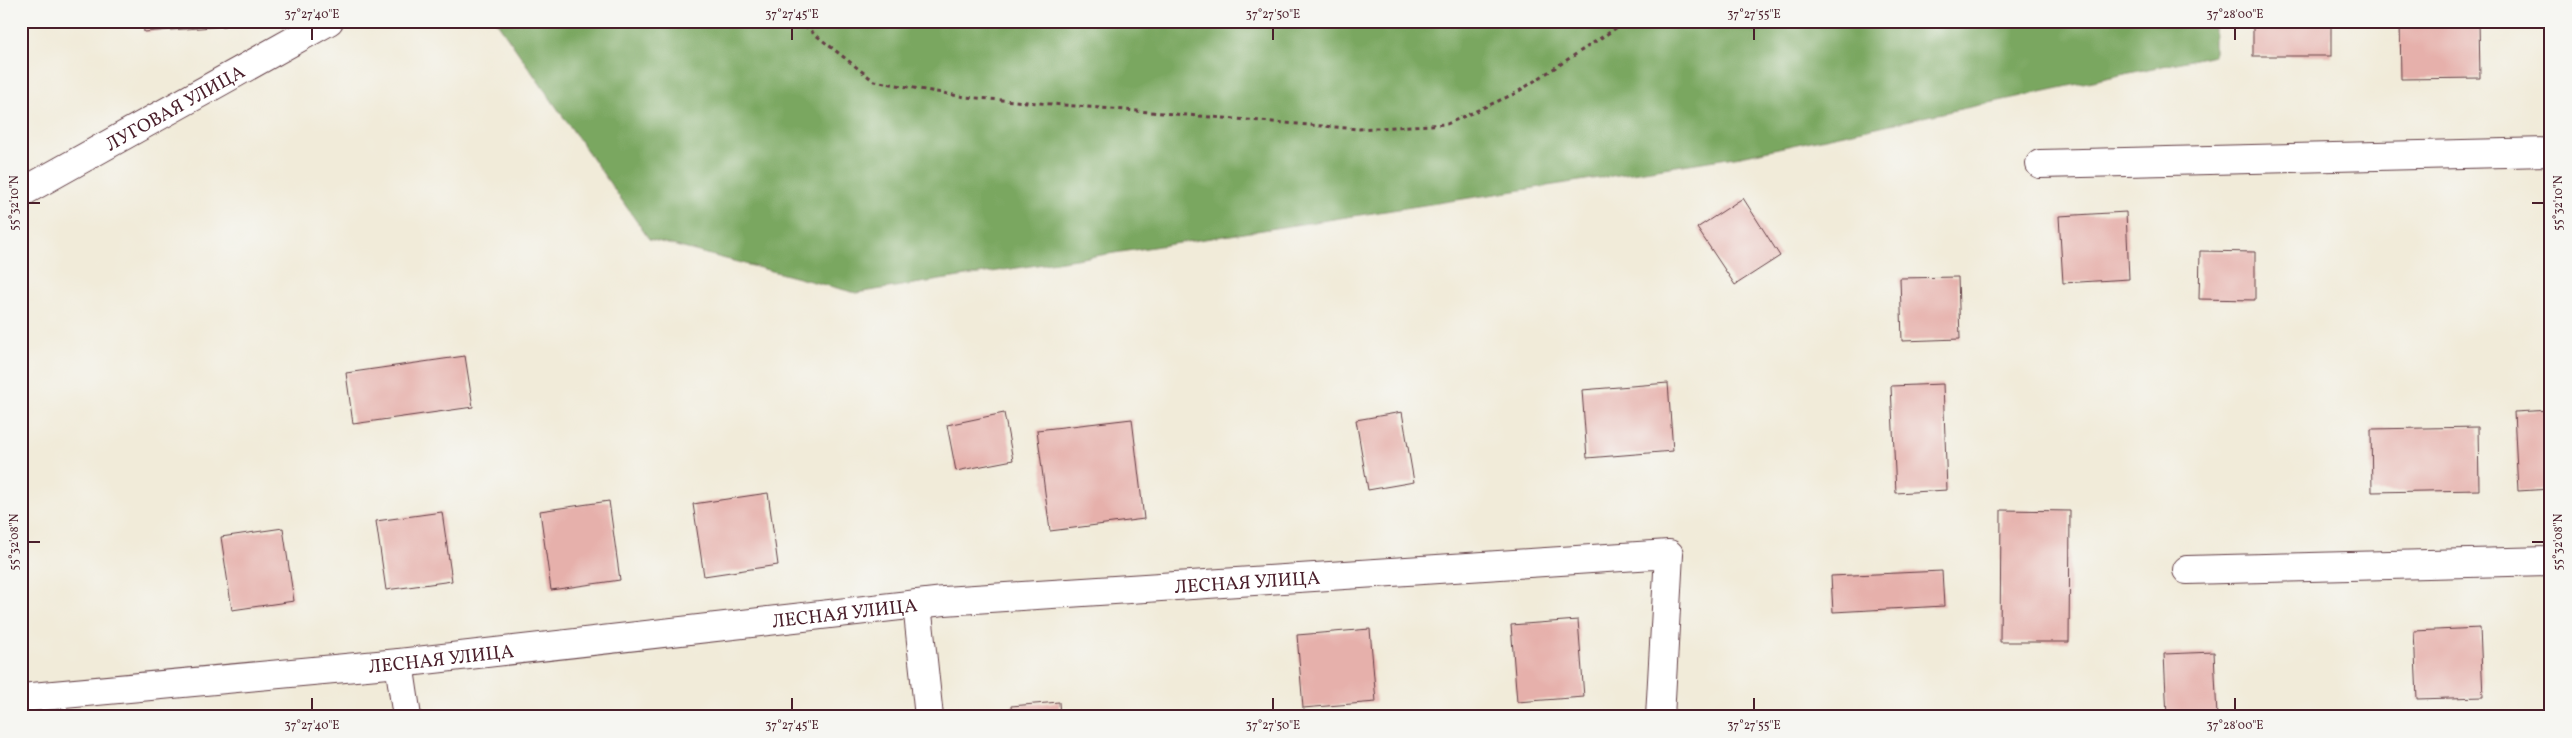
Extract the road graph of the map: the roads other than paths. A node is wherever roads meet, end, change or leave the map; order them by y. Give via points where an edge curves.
1 (329, 21) edge
2 (2551, 152) edge
3 (2040, 164) dead end
4 (21, 193) edge
5 (2551, 561) edge
6 (2187, 570) dead end
7 (917, 604) junction
8 (399, 663) junction
9 (21, 698) edge
10 (407, 717) edge
11 (929, 717) edge
12 (1660, 717) edge

1 - 4 street, ЛУГОВАЯ УЛИЦА
2 - 3 street
5 - 6 street
7 - 8 street, ЛЕСНАЯ УЛИЦА
7 - 11 street
7 - 12 street, ЛЕСНАЯ УЛИЦА via 1669,554
8 - 9 street, ЛЕСНАЯ УЛИЦА
8 - 10 street

